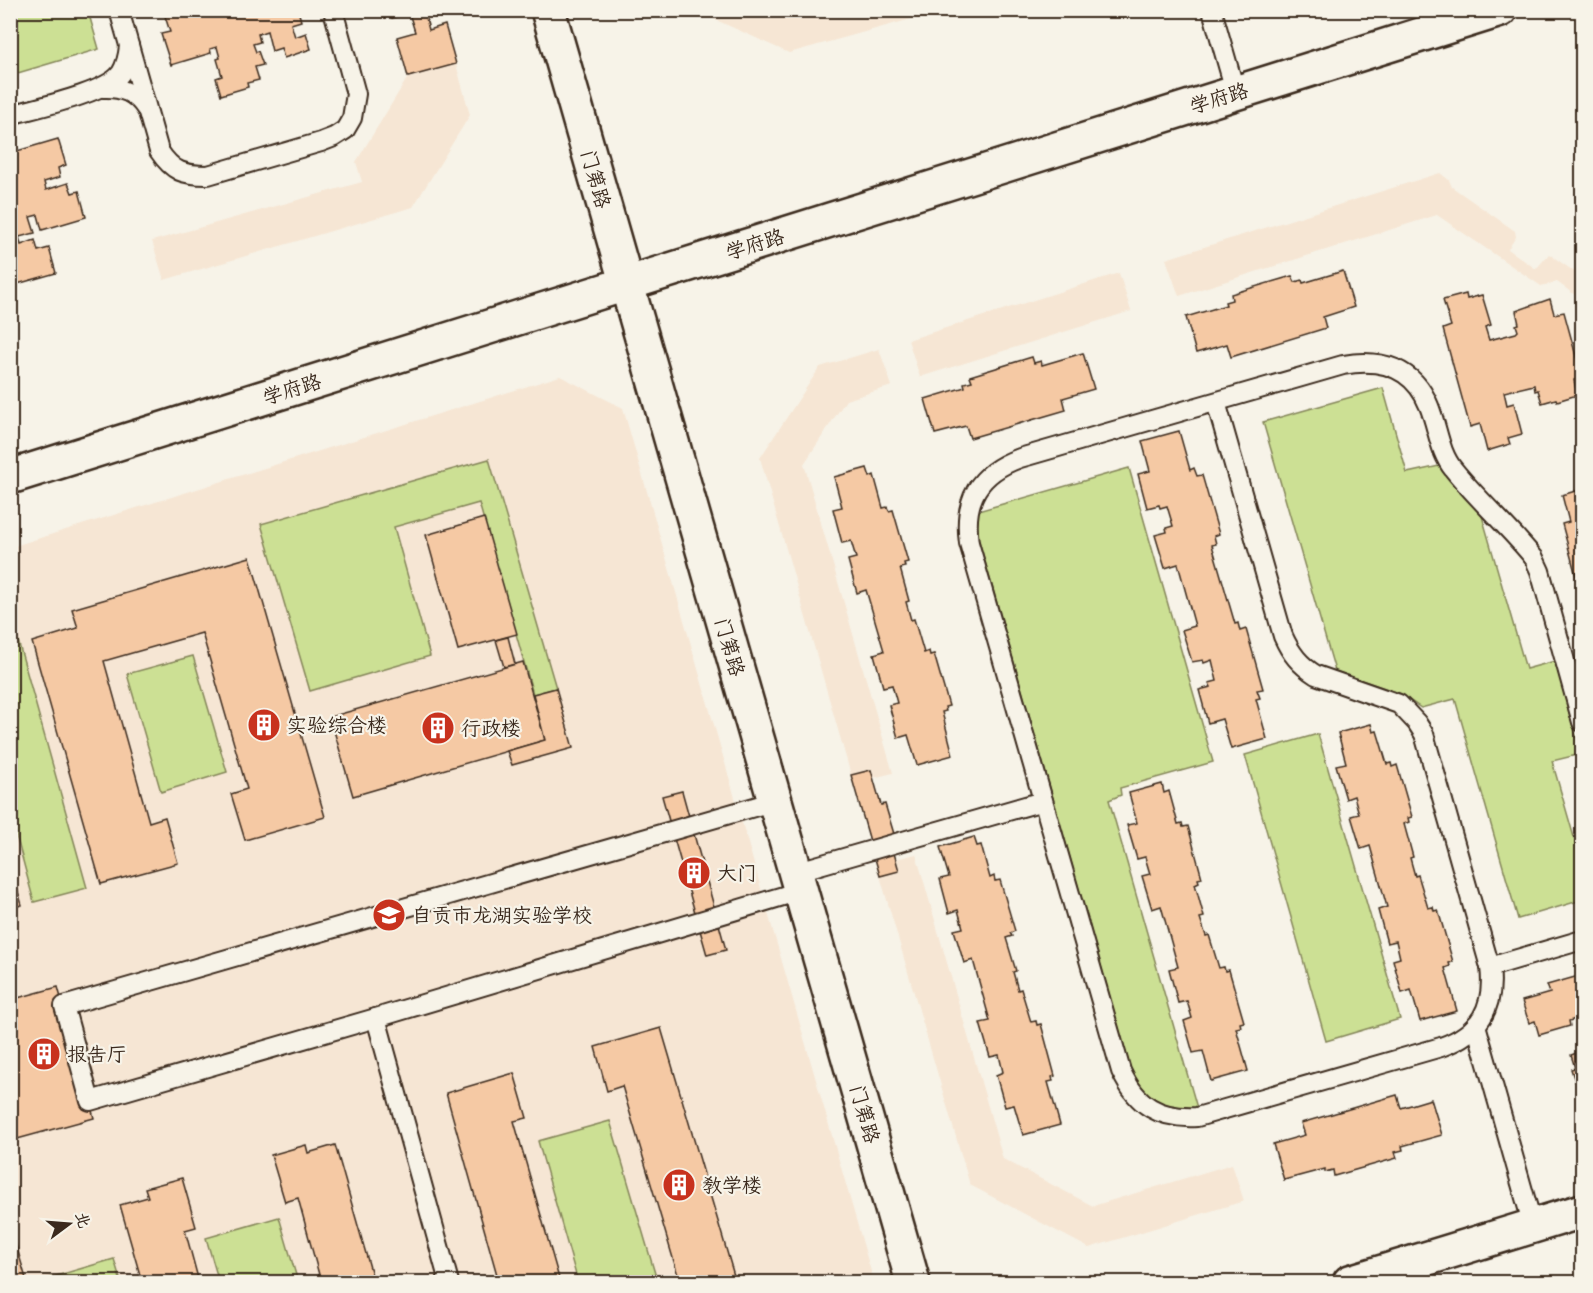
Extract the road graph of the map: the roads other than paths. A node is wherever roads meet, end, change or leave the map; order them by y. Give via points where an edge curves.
1 (119, 10) edge
2 (333, 10) edge
3 (548, 10) edge
4 (1212, 10) edge
5 (1500, 10) edge
6 (129, 46) junction
7 (103, 88) junction
8 (1236, 94) junction
9 (148, 113) junction
10 (10, 115) edge
11 (626, 284) junction
12 (1216, 402) junction
13 (10, 477) edge
14 (1582, 722) edge
15 (775, 801) junction
16 (1043, 801) junction
17 (798, 882) junction
18 (1582, 940) edge
19 (1491, 967) junction
20 (376, 1018) junction
21 (1476, 1025) junction
22 (1582, 1211) edge
23 (1533, 1226) junction
24 (449, 1282) edge
25 (913, 1282) edge
26 (1350, 1282) edge

1 - 6 lane
2 - 9 lane via 356,94 352,118 345,130 334,137 207,175 189,175 166,162
3 - 11 street, 门第路
4 - 8 lane
5 - 8 street, 学府路
6 - 7 lane via 120,75
6 - 9 lane
7 - 9 lane via 114,87 134,94
7 - 10 lane
8 - 11 street, 学府路
11 - 13 street, 学府路
11 - 15 street, 门第路
12 - 14 lane via 1362,362 1380,363 1411,379 1429,407 1442,448 1454,470 1534,558
12 - 16 lane via 1005,463 974,494 968,509 969,543
12 - 19 lane via 1289,649 1316,675 1399,704 1424,734
15 - 17 street, 门第路
15 - 20 lane via 64,1006 90,1101
16 - 17 lane
16 - 21 lane via 1121,1071 1128,1088 1149,1108 1166,1115 1197,1117 1441,1047 1455,1042
17 - 20 lane
17 - 25 street, 门第路
18 - 19 lane
19 - 21 lane via 1492,994
20 - 24 lane
21 - 23 lane
22 - 23 street
23 - 26 street

